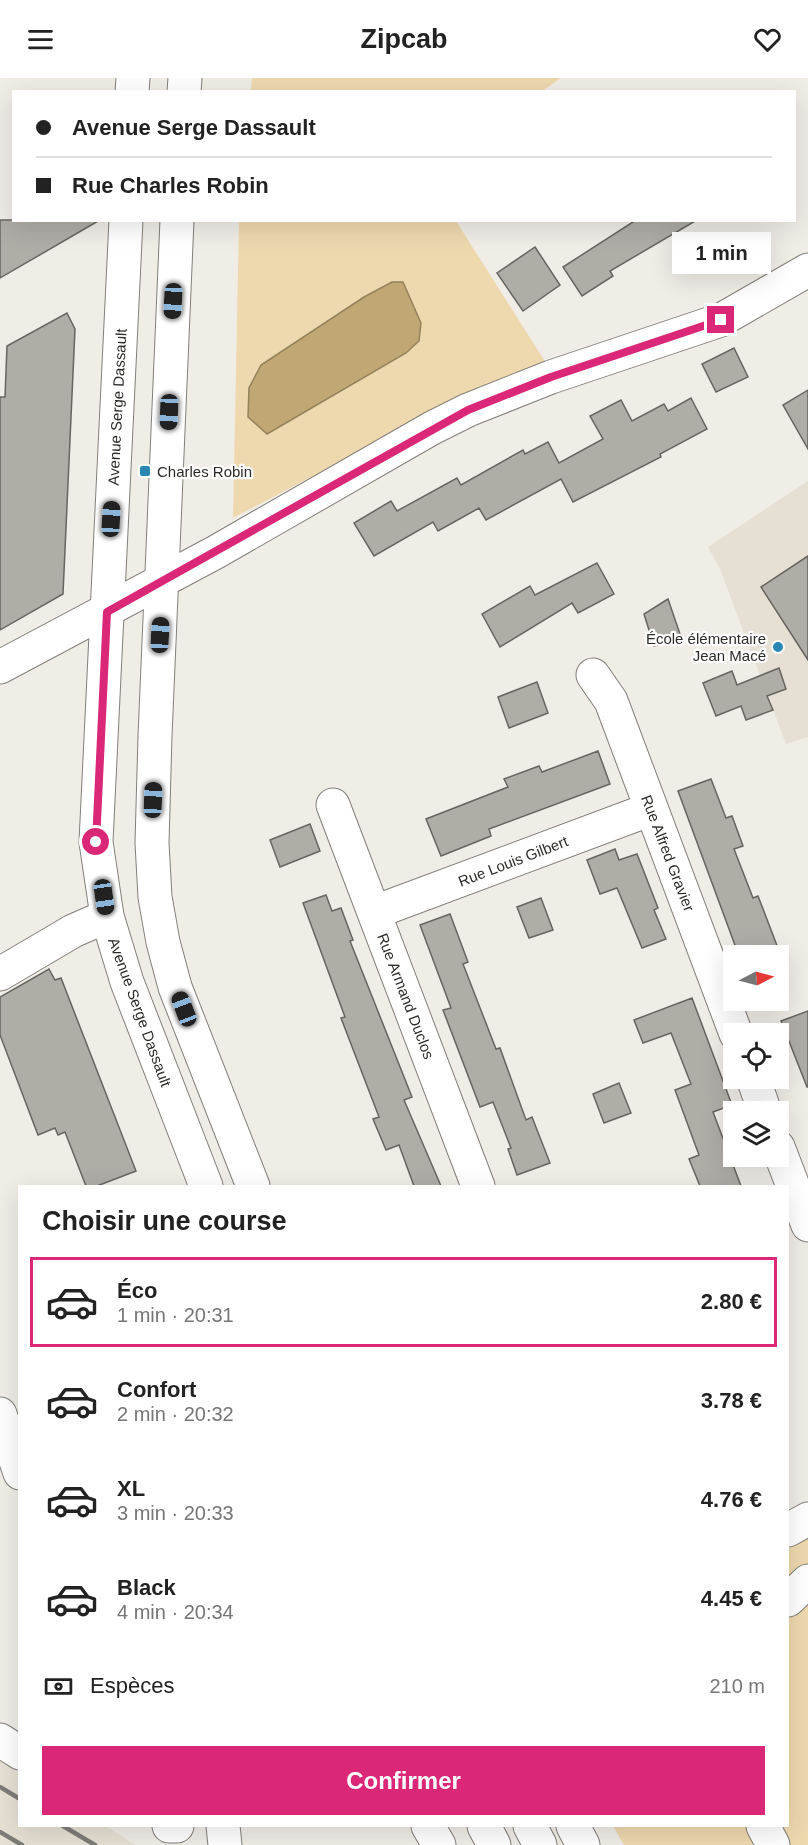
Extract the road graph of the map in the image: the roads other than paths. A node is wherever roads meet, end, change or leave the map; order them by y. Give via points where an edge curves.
1 (126, 222) edge
2 (177, 222) edge
3 (808, 270) edge
4 (162, 581) junction
5 (107, 612) junction
6 (0, 667) edge
7 (593, 675) dead end
8 (333, 805) dead end
9 (651, 809) junction
10 (375, 912) junction
11 (107, 916) junction
12 (0, 974) edge
13 (732, 1023) edge
14 (786, 1167) edge
15 (206, 1185) edge
16 (253, 1185) edge
17 (478, 1185) edge
18 (808, 1225) edge
19 (0, 1414) edge
20 (18, 1467) edge
21 (808, 1520) edge
22 (789, 1530) edge
23 (808, 1581) edge
24 (789, 1599) edge
25 (0, 1740) edge
26 (18, 1752) edge
27 (223, 1827) edge
28 (429, 1827) edge
29 (485, 1827) edge
30 (531, 1827) edge
31 (574, 1827) edge
32 (763, 1827) edge
33 (225, 1845) edge
34 (439, 1845) edge
35 (494, 1845) edge
36 (540, 1845) edge
37 (583, 1845) edge
38 (772, 1845) edge

1 - 5 street, Avenue Serge Dassault
2 - 4 street
3 - 4 street via 721,320 551,377 468,410
4 - 5 street
4 - 16 street via 152,843 155,897 175,987
5 - 6 street
5 - 11 street, Avenue Serge Dassault via 96,842
7 - 9 street, Rue Alfred Gravier via 611,701
8 - 10 street, Rue Armand Duclos
9 - 10 street, Rue Louis Gilbert
9 - 13 street, Rue Alfred Gravier
10 - 17 street, Rue Armand Duclos
11 - 12 street via 73,931
11 - 15 street, Avenue Serge Dassault via 127,982
14 - 18 street
19 - 20 street
21 - 22 street
23 - 24 street
25 - 26 street
27 - 33 street
28 - 34 street
29 - 35 street
30 - 36 street
31 - 37 street
32 - 38 street

